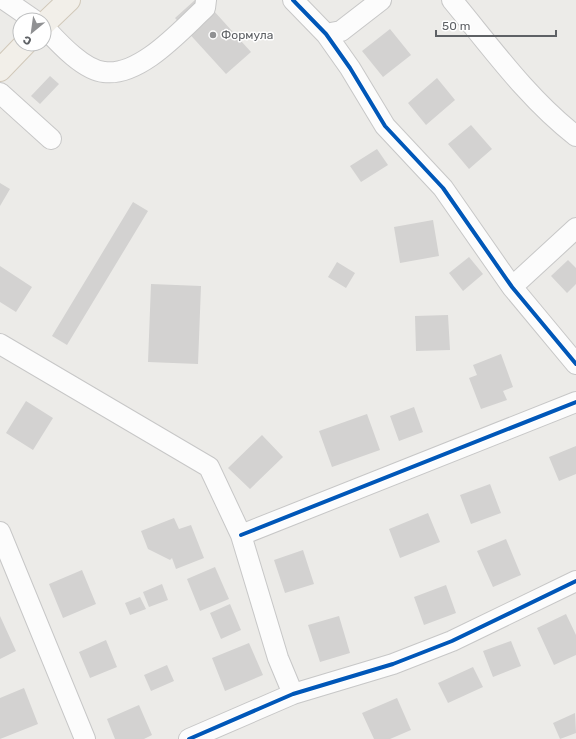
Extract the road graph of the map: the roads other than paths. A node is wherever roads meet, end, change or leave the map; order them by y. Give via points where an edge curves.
1 (5, 0) edge
2 (69, 0) edge
3 (206, 0) edge
4 (293, 0) edge
5 (381, 0) edge
6 (452, 0) edge
7 (22, 12) edge
8 (52, 16) edge
9 (326, 34) junction
10 (52, 35) edge
11 (17, 52) edge
12 (0, 70) edge
13 (0, 93) edge
14 (576, 136) edge
15 (51, 140) dead end
16 (576, 228) edge
17 (512, 287) junction
18 (0, 344) edge
19 (576, 364) edge
20 (576, 402) edge
21 (0, 532) edge
22 (240, 535) junction
23 (576, 582) edge
24 (293, 694) junction
25 (86, 739) edge
26 (189, 739) edge

1 - 7 street
2 - 8 main road
3 - 10 street via 205,8 161,49 127,70 104,72 80,61
4 - 9 street
5 - 9 street via 341,31
6 - 14 street via 517,78
9 - 17 street via 385,126 443,188
11 - 12 main road
13 - 15 street
16 - 17 street
17 - 19 street
18 - 22 street via 209,467
20 - 22 street
21 - 25 street
22 - 24 street via 278,658
23 - 24 street via 452,641 393,664
24 - 26 street

